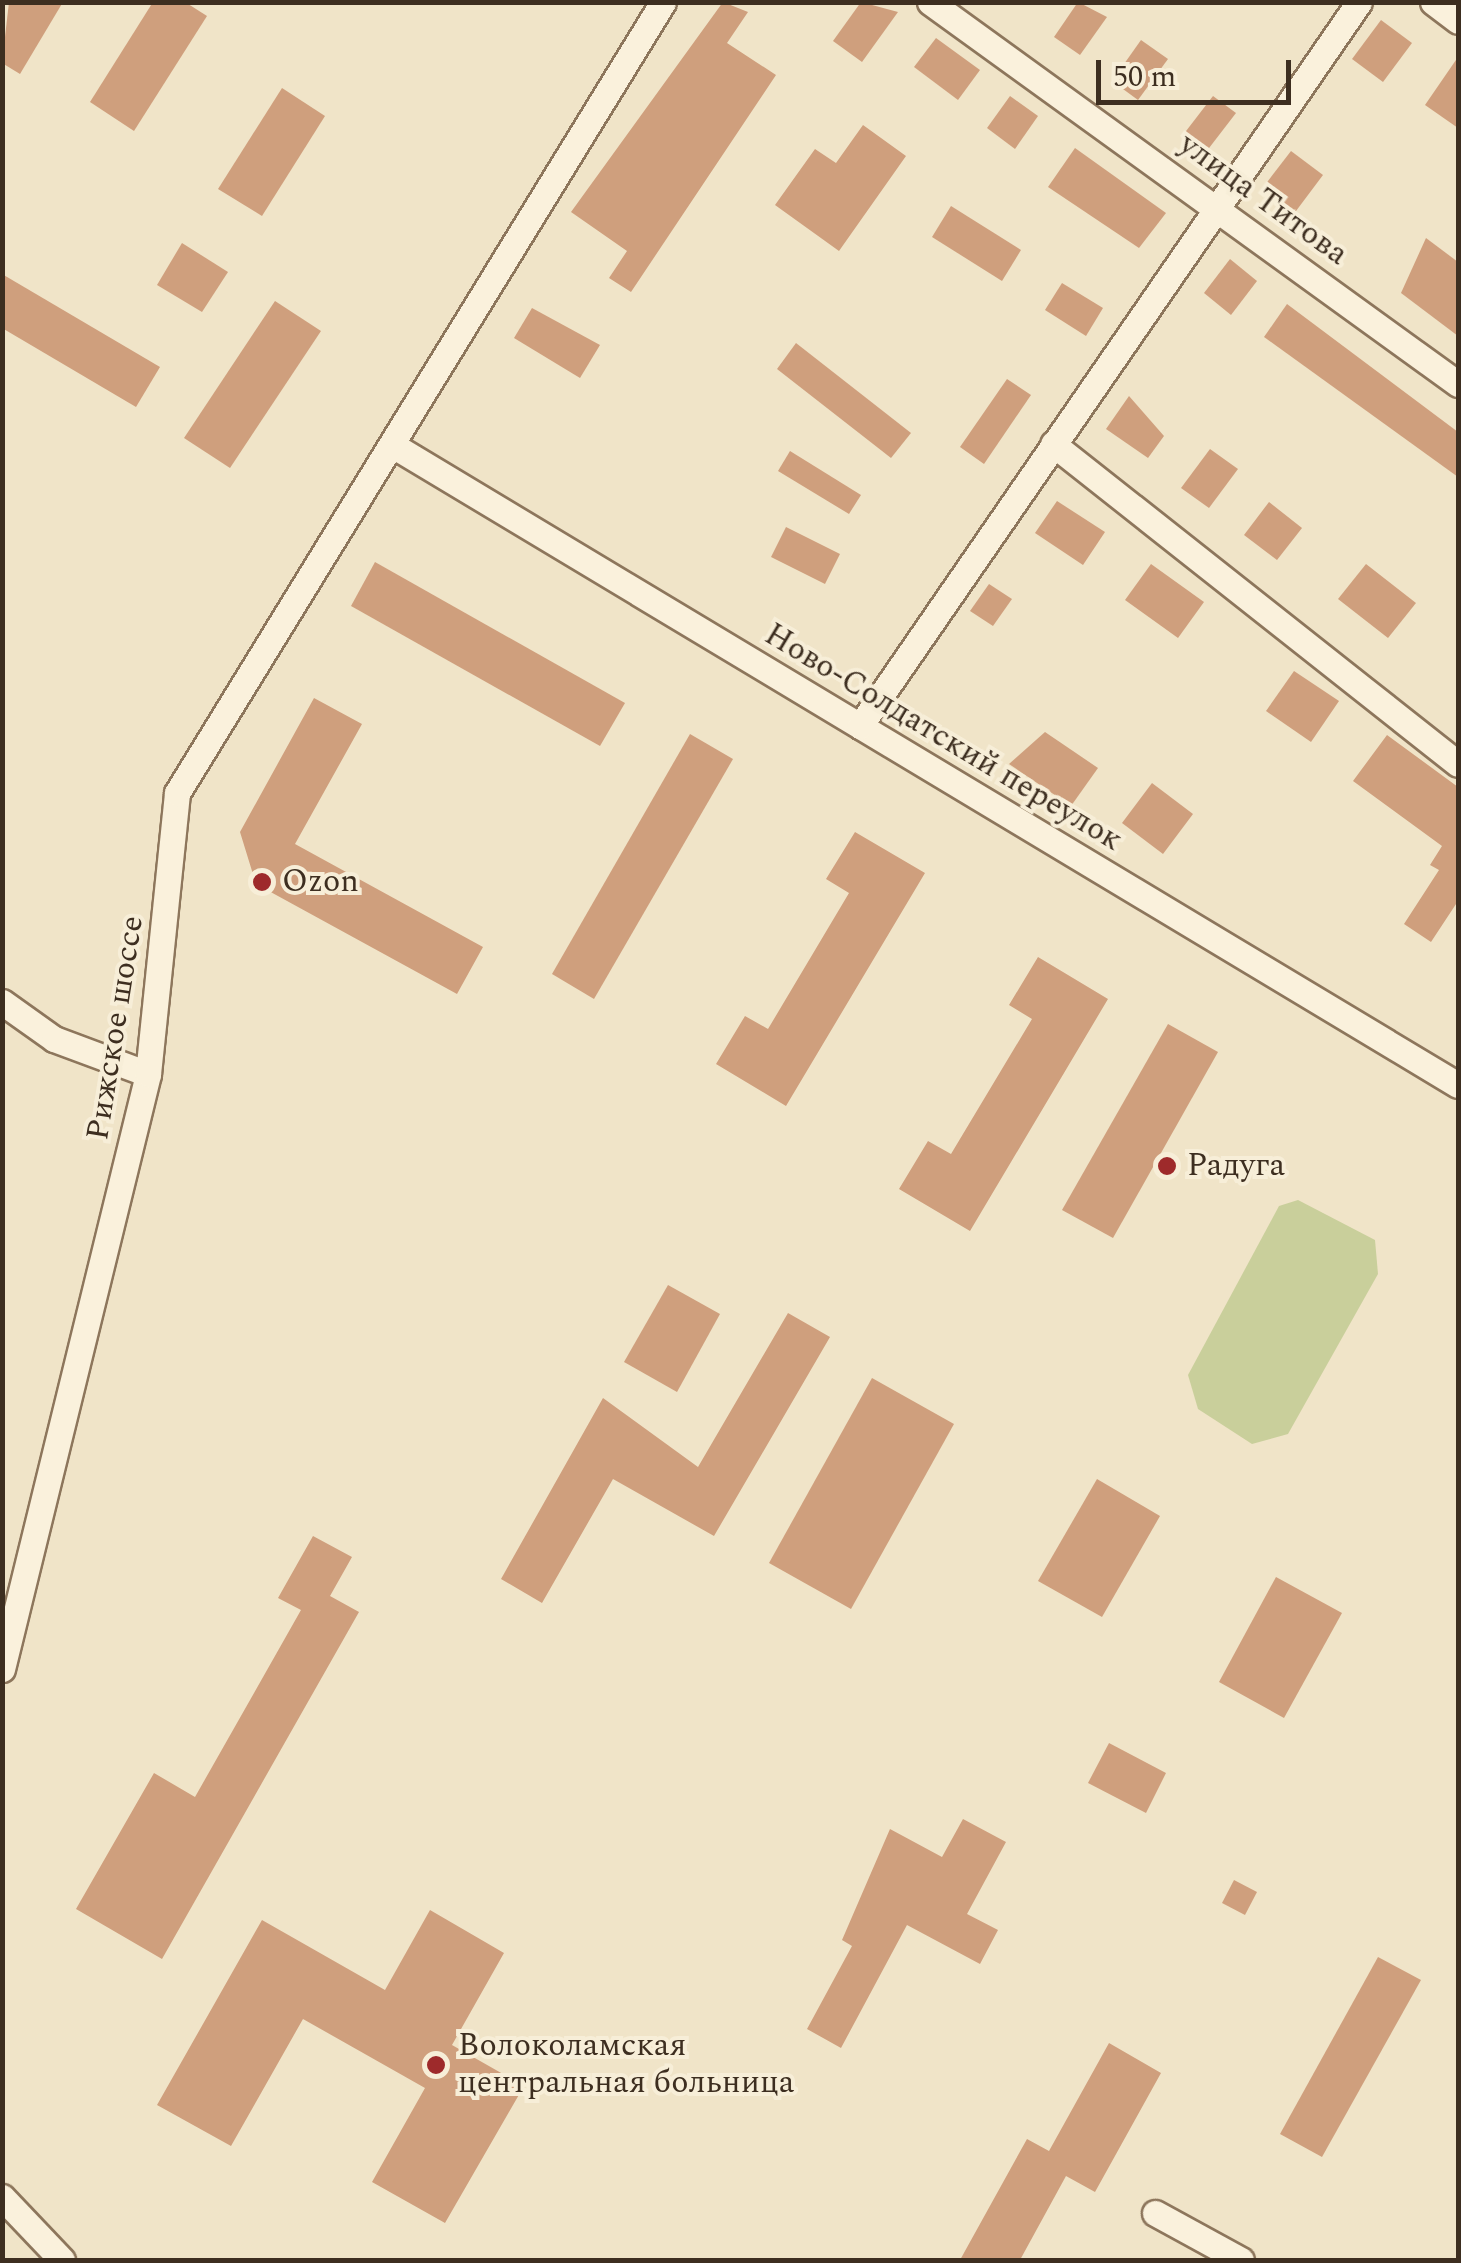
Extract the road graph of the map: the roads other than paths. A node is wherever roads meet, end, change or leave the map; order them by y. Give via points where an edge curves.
1 (663, 2) edge
2 (930, 2) edge
3 (1359, 2) edge
4 (1433, 2) edge
5 (1458, 22) edge
6 (1220, 208) junction
7 (1458, 384) edge
8 (1053, 444) junction
9 (394, 446) junction
10 (860, 726) junction
11 (1458, 764) edge
12 (2, 1002) edge
13 (148, 1074) junction
14 (1458, 1085) edge
15 (2, 1669) edge
16 (2, 2196) edge
17 (1155, 2212) dead end
18 (62, 2260) edge
19 (1242, 2260) edge

1 - 9 street, Рижское шоссе
2 - 6 street, улица Титова
3 - 6 street
4 - 5 street
6 - 7 street, улица Титова
6 - 8 street
8 - 10 street
8 - 11 street
9 - 10 street, Ново-Солдатский переулок
9 - 13 street, Рижское шоссе via 177,792
10 - 14 street, Ново-Солдатский переулок
12 - 13 street via 54,1040
13 - 15 street, Рижское шоссе
16 - 18 street
17 - 19 street

